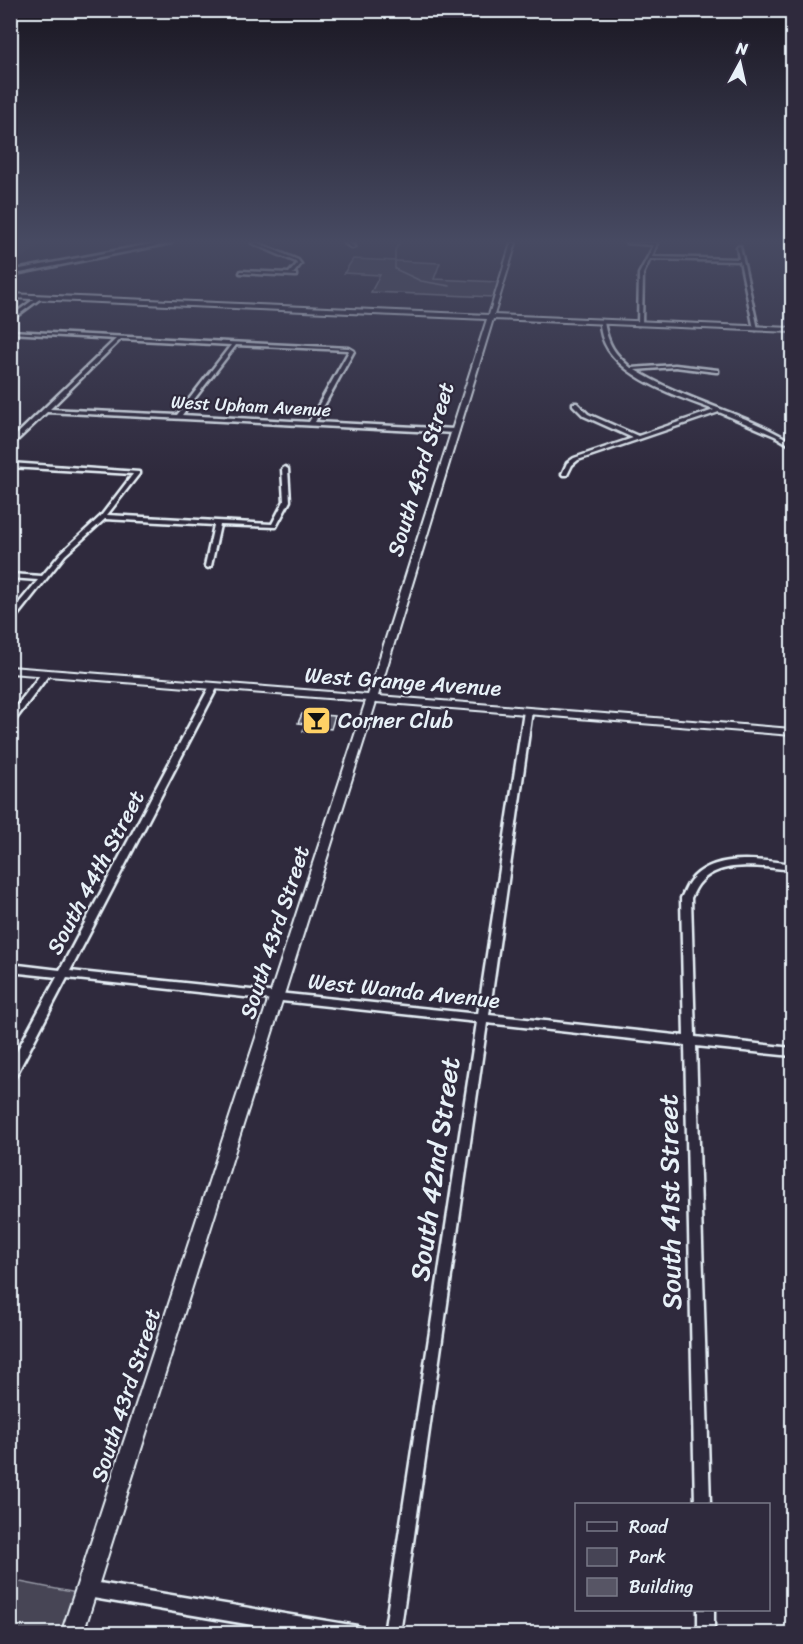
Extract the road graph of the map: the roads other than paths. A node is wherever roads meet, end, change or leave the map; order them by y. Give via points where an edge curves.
1 (490, 320) edge
2 (551, 320) edge
3 (640, 320) edge
4 (754, 320) edge
5 (602, 322) junction
6 (640, 324) junction
7 (756, 329) junction
8 (792, 330) edge
9 (10, 332) edge
10 (119, 338) junction
11 (235, 343) junction
12 (631, 369) junction
13 (716, 371) dead end
14 (575, 405) dead end
15 (46, 410) junction
16 (720, 410) junction
17 (178, 417) junction
18 (311, 424) junction
19 (455, 431) junction
20 (792, 433) edge
21 (777, 435) junction
22 (638, 438) junction
23 (792, 444) edge
24 (10, 445) edge
25 (10, 465) edge
26 (285, 469) dead end
27 (565, 474) dead end
28 (103, 517) junction
29 (217, 524) junction
30 (208, 566) dead end
31 (10, 576) edge
32 (43, 578) junction
33 (10, 619) edge
34 (10, 670) edge
35 (46, 673) junction
36 (213, 686) junction
37 (372, 699) junction
38 (528, 711) junction
39 (10, 721) edge
40 (792, 732) edge
41 (792, 867) edge
42 (10, 968) edge
43 (63, 974) junction
44 (277, 996) junction
45 (482, 1019) junction
46 (692, 1041) junction
47 (792, 1052) edge
48 (10, 1076) edge
49 (703, 1503) edge
50 (87, 1589) junction
51 (706, 1611) edge
52 (72, 1634) edge
53 (357, 1634) edge
54 (392, 1634) edge
55 (706, 1634) edge

1 - 19 street, South 43rd Street
2 - 5 street
3 - 6 street
4 - 7 street
5 - 6 street
5 - 12 street via 605,341
6 - 7 street
7 - 8 street
9 - 10 street
10 - 11 street
10 - 15 street
11 - 17 street
11 - 18 street via 352,351
12 - 13 street via 675,366
12 - 16 street via 669,391
14 - 22 street via 586,416
15 - 17 street, West Upham Avenue
15 - 24 street
16 - 21 street
16 - 22 street
17 - 18 street, West Upham Avenue
18 - 19 street, West Upham Avenue
19 - 37 street, South 43rd Street
20 - 21 street
21 - 23 street
22 - 27 street via 576,459
25 - 28 street via 137,473
26 - 29 street via 287,501 274,526
28 - 29 street
28 - 32 street
29 - 30 street
31 - 32 street
32 - 33 street
34 - 35 street, West Grange Avenue
35 - 36 street, West Grange Avenue
35 - 39 street
36 - 37 street, West Grange Avenue
36 - 43 street, South 44th Street
37 - 38 street, West Grange Avenue
37 - 44 street, South 43rd Street
38 - 40 street, West Grange Avenue
38 - 45 street, South 42nd Street
41 - 46 street, South 41st Street via 725,865 701,874 691,884 686,898
42 - 43 street, West Wanda Avenue
43 - 44 street, West Wanda Avenue
43 - 48 street, South 44th Street
44 - 45 street, West Wanda Avenue
44 - 50 street, South 43rd Street
45 - 46 street, West Wanda Avenue
45 - 54 street, South 42nd Street
46 - 47 street, West Wanda Avenue
46 - 49 street, South 41st Street
50 - 52 street, South 43rd Street
50 - 53 street
51 - 55 street

